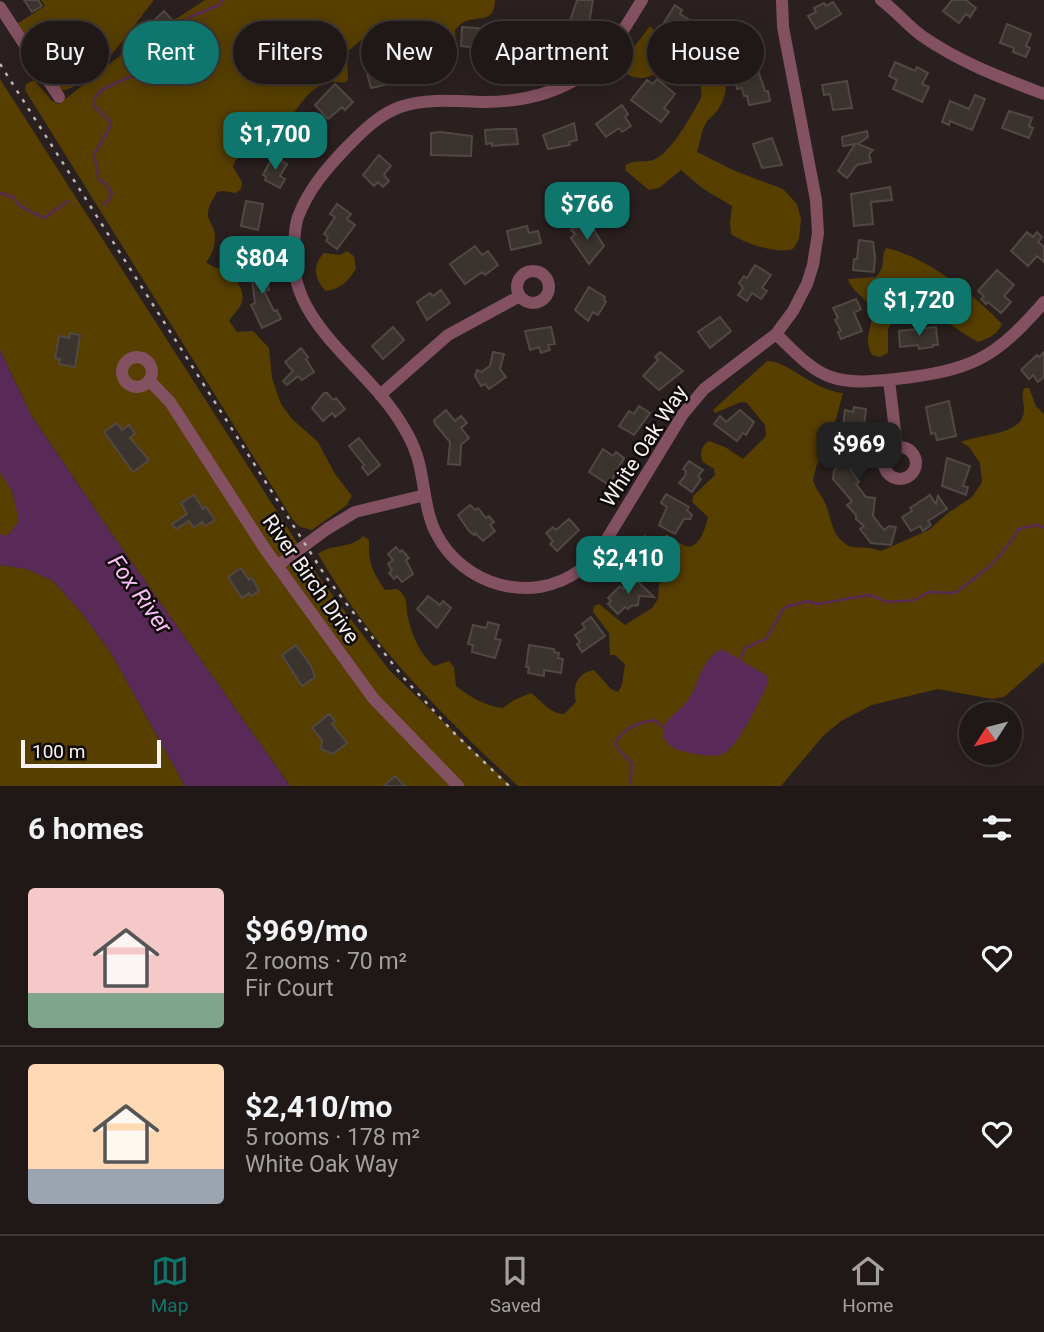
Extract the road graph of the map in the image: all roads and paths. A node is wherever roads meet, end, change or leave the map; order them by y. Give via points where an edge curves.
1 (642, 0) edge
2 (782, 0) edge
3 (881, 0) edge
4 (0, 7) edge
5 (1044, 94) edge
6 (59, 97) dead end
7 (520, 296) dead end
8 (1044, 302) edge
9 (776, 334) junction
10 (149, 380) dead end
11 (889, 380) junction
12 (380, 396) junction
13 (897, 447) dead end
14 (425, 495) junction
15 (277, 566) junction
16 (458, 786) edge

1 - 12 street, White Oak Way via 618,38 581,76 528,98 419,102 397,108 364,129 313,186 296,221 295,281 316,323
2 - 9 street, White Oak Way via 818,233 804,290
3 - 5 street via 947,52
4 - 6 street
7 - 12 street via 448,335
8 - 11 street via 1019,331 964,367
9 - 11 street via 802,359 831,377
9 - 14 street, White Oak Way via 705,389 683,414 602,547 565,578 529,588 504,587 471,573 448,553 435,531
10 - 15 street, River Birch Drive via 170,402
11 - 13 street
12 - 14 street, White Oak Way via 403,426 417,457
14 - 15 street via 355,512
15 - 16 street, River Birch Drive via 373,698

